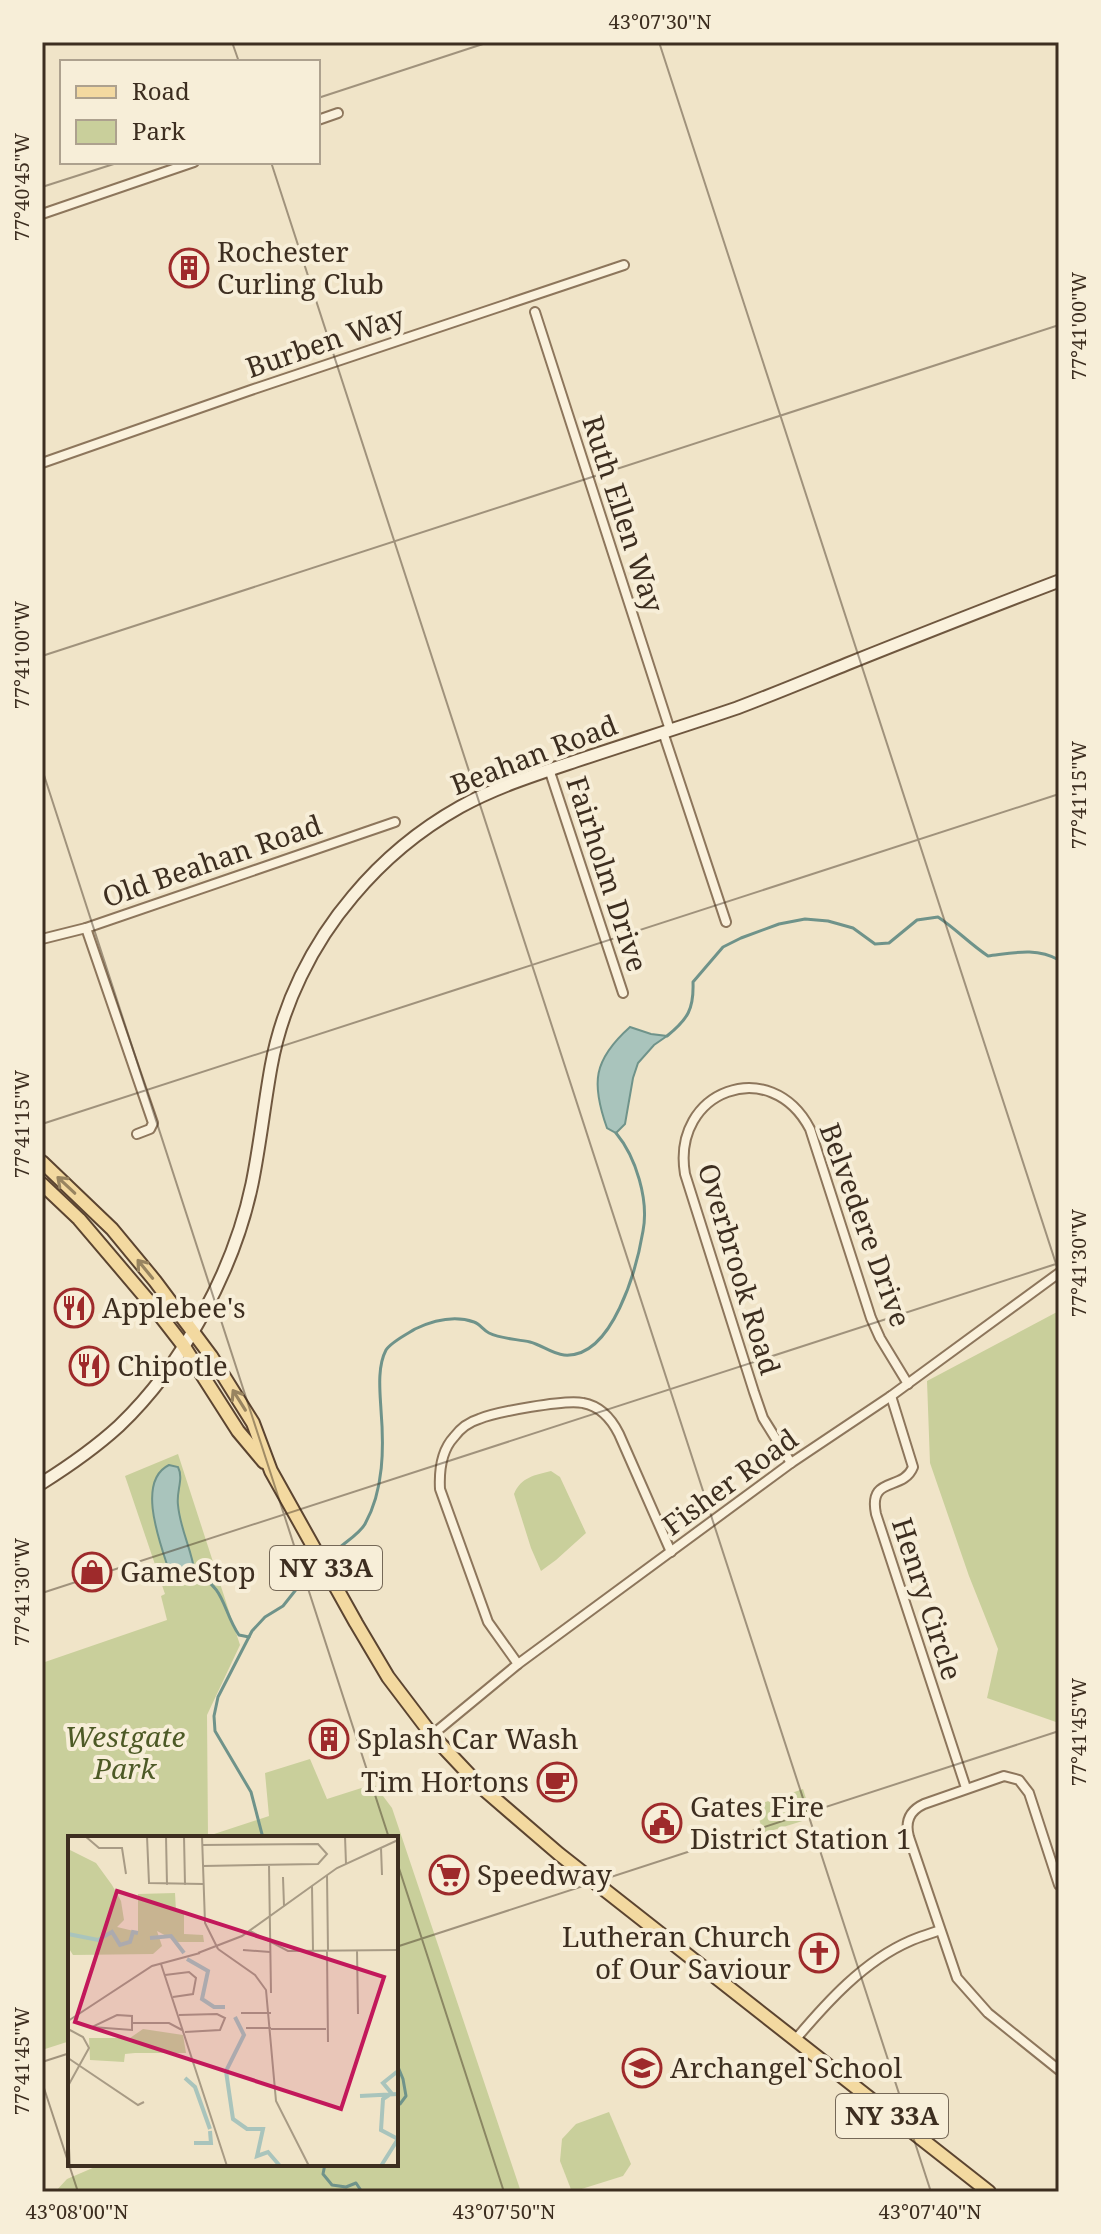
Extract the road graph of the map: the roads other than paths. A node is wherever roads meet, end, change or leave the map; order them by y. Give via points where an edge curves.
1 (338, 113) dead end
2 (320, 119) edge
3 (188, 164) edge
4 (42, 214) edge
5 (624, 265) dead end
6 (535, 312) dead end
7 (42, 463) edge
8 (1059, 581) edge
9 (666, 731) junction
10 (549, 769) junction
11 (395, 822) dead end
12 (726, 922) dead end
13 (86, 928) junction
14 (42, 939) edge
15 (623, 993) dead end
16 (723, 1094) joint
17 (137, 1134) dead end
18 (42, 1162) edge
19 (42, 1184) edge
20 (1059, 1273) edge
21 (193, 1331) junction
22 (183, 1345) junction
23 (908, 1384) junction
24 (891, 1396) junction
25 (791, 1463) junction
26 (271, 1471) junction
27 (42, 1483) edge
28 (671, 1552) junction
29 (518, 1664) junction
30 (432, 1735) junction
31 (966, 1788) junction
32 (1059, 1885) edge
33 (940, 1930) junction
34 (795, 2040) junction
35 (1059, 2070) edge
36 (989, 2192) edge

1 - 2 street
3 - 4 street
5 - 7 street, Burben Way
6 - 9 street, Ruth Ellen Way
8 - 9 street, Beahan Road
9 - 10 street, Beahan Road
9 - 12 street, Ruth Ellen Way
10 - 15 street, Fairholm Drive
10 - 21 street, Beahan Road via 464,805 416,835 354,894 328,929 287,1009 242,1221
11 - 13 street, Old Beahan Road
13 - 14 street, Old Beahan Road
13 - 17 street via 153,1123
16 - 23 street, Belvedere Drive via 760,1089 776,1094 802,1115 871,1318
16 - 25 street, Overbrook Road via 702,1107 691,1122 682,1158 763,1418
21 -> 18 main road, NY 33A via 112,1229
19 - 22 main road, NY 33A via 79,1219
20 - 23 street, Fisher Road
21 - 22 street, Beahan Road
26 -> 21 main road, NY 33A via 253,1423
22 - 26 main road, NY 33A via 238,1431
22 - 27 street, Beahan Road via 118,1426
23 - 24 street, Fisher Road
24 - 25 street, Fisher Road
24 - 31 street, Henry Circle via 913,1467 910,1475 876,1494 876,1514
25 - 28 street, Fisher Road
26 - 30 main road, NY 33A via 388,1677
28 - 29 street, Fisher Road
28 - 29 street via 612,1420 598,1408 566,1402 465,1426 443,1456 440,1489 488,1622
29 - 30 street, Fisher Road
30 - 34 main road, NY 33A via 480,1786 559,1854
31 - 32 street via 1004,1776 1025,1785
31 - 33 street via 916,1807 908,1821
33 - 34 street via 873,1964 824,2006
33 - 35 street via 966,1991
34 - 36 main road, NY 33A

